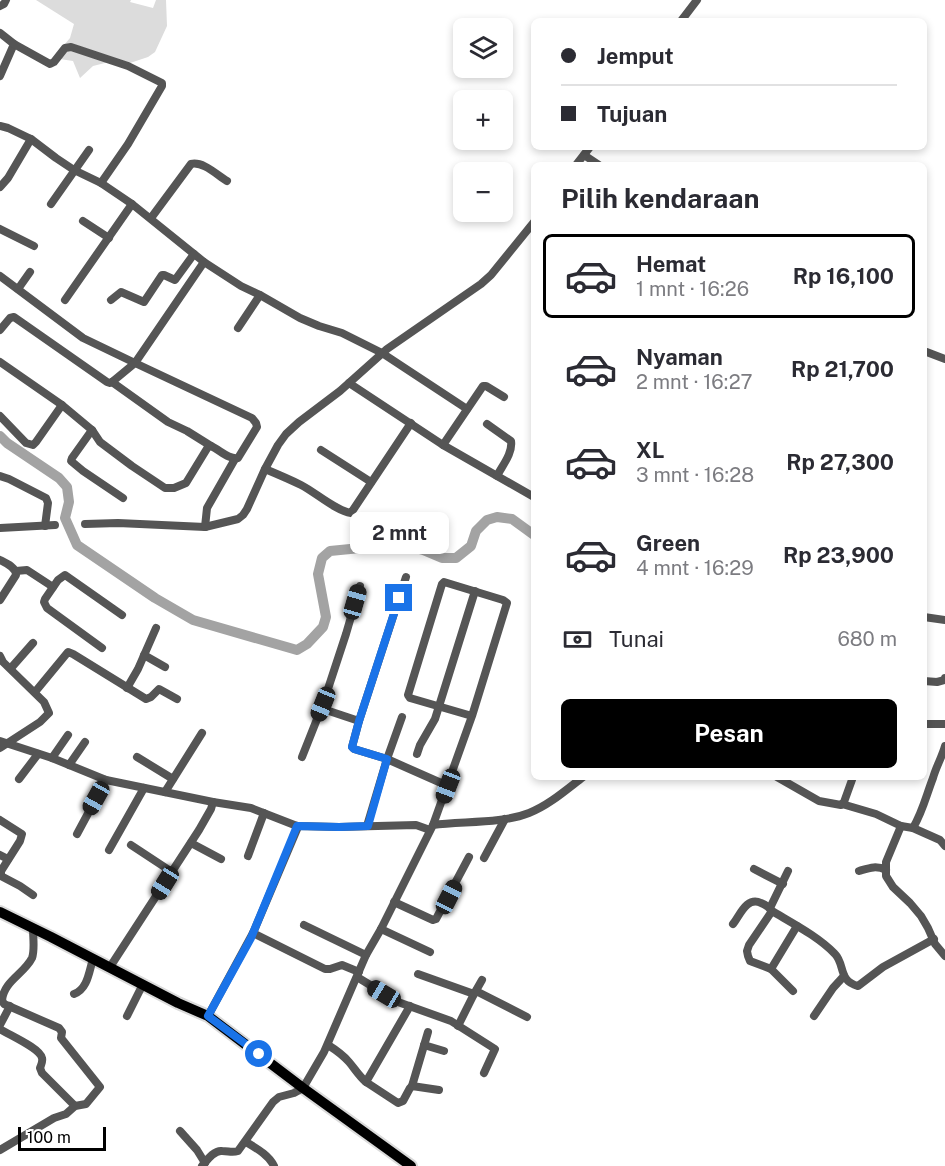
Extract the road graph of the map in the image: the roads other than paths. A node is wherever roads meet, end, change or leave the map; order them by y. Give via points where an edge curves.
1 (6, 0) edge
2 (693, 1) edge
3 (0, 6) edge
4 (683, 18) edge
5 (0, 33) edge
6 (14, 44) junction
7 (0, 76) edge
8 (0, 126) edge
9 (31, 139) junction
10 (89, 150) dead end
11 (588, 150) edge
12 (584, 155) junction
13 (578, 162) edge
14 (594, 162) edge
15 (74, 170) junction
16 (227, 181) dead end
17 (101, 183) junction
18 (0, 187) edge
19 (51, 204) dead end
20 (132, 204) junction
21 (151, 218) junction
22 (83, 221) dead end
23 (531, 226) edge
24 (0, 229) edge
25 (109, 238) junction
26 (34, 246) dead end
27 (194, 254) junction
28 (204, 262) junction
29 (30, 272) dead end
30 (0, 276) edge
31 (18, 290) junction
32 (260, 295) junction
33 (65, 300) dead end
34 (111, 300) dead end
35 (238, 328) dead end
36 (0, 330) edge
37 (927, 352) edge
38 (382, 353) junction
39 (945, 359) edge
40 (0, 362) edge
41 (135, 363) junction
42 (112, 382) junction
43 (349, 383) junction
44 (504, 397) dead end
45 (62, 405) junction
46 (467, 409) junction
47 (0, 416) edge
48 (411, 423) junction
49 (487, 424) dead end
50 (92, 430) junction
51 (443, 445) junction
52 (211, 447) junction
53 (321, 450) dead end
54 (235, 459) junction
55 (265, 469) junction
56 (0, 476) edge
57 (497, 476) junction
58 (371, 483) junction
59 (531, 495) edge
60 (123, 498) dead end
61 (85, 524) dead end
62 (55, 525) dead end
63 (45, 526) junction
64 (205, 527) junction
65 (0, 528) edge
66 (0, 560) edge
67 (16, 571) junction
68 (406, 577) dead end
69 (360, 585) dead end
70 (53, 587) junction
71 (475, 591) junction
72 (0, 600) edge
73 (122, 615) dead end
74 (927, 617) edge
75 (945, 620) edge
76 (156, 628) dead end
77 (33, 643) dead end
78 (102, 648) dead end
79 (144, 655) junction
80 (1, 661) edge
81 (11, 668) junction
82 (165, 668) dead end
83 (945, 680) edge
84 (927, 681) edge
85 (127, 688) junction
86 (35, 692) junction
87 (177, 699) dead end
88 (323, 704) junction
89 (439, 706) junction
90 (472, 716) junction
91 (402, 717) dead end
92 (359, 721) junction
93 (927, 724) edge
94 (945, 724) edge
95 (202, 733) dead end
96 (68, 735) dead end
97 (85, 742) dead end
98 (2, 744) edge
99 (945, 746) edge
100 (38, 754) junction
101 (417, 754) dead end
102 (137, 757) dead end
103 (302, 757) dead end
104 (52, 758) junction
105 (387, 759) junction
106 (69, 765) junction
107 (18, 779) dead end
108 (173, 779) junction
109 (106, 780) junction
110 (579, 780) edge
111 (782, 780) edge
112 (853, 780) edge
113 (448, 786) junction
114 (144, 788) junction
115 (165, 792) junction
116 (213, 802) junction
117 (842, 804) junction
118 (264, 813) junction
119 (505, 819) junction
120 (0, 820) edge
121 (297, 826) junction
122 (368, 826) junction
123 (901, 826) junction
124 (432, 827) junction
125 (913, 828) junction
126 (77, 834) dead end
127 (191, 843) junction
128 (131, 845) dead end
129 (945, 846) edge
130 (109, 850) dead end
131 (248, 856) dead end
132 (4, 857) edge
133 (469, 857) dead end
134 (484, 858) dead end
135 (221, 859) dead end
136 (754, 868) dead end
137 (886, 870) junction
138 (788, 871) dead end
139 (859, 871) dead end
140 (172, 872) junction
141 (783, 884) junction
142 (33, 895) dead end
143 (394, 902) junction
144 (771, 910) junction
145 (0, 912) edge
146 (304, 924) dead end
147 (733, 924) dead end
148 (797, 926) junction
149 (33, 929) junction
150 (381, 929) junction
151 (253, 933) junction
152 (934, 939) junction
153 (944, 951) edge
154 (430, 952) dead end
155 (366, 955) junction
156 (93, 959) junction
157 (110, 967) junction
158 (771, 969) junction
159 (358, 974) junction
160 (418, 974) dead end
161 (844, 976) junction
162 (482, 981) dead end
163 (143, 984) junction
164 (794, 991) dead end
165 (475, 992) junction
166 (74, 994) dead end
167 (10, 1006) junction
168 (410, 1006) junction
169 (127, 1016) dead end
170 (208, 1016) junction
171 (814, 1016) dead end
172 (527, 1017) dead end
173 (458, 1026) junction
174 (0, 1027) edge
175 (428, 1032) dead end
176 (328, 1045) junction
177 (424, 1045) junction
178 (444, 1050) dead end
179 (484, 1073) dead end
180 (366, 1082) junction
181 (412, 1086) junction
182 (303, 1088) junction
183 (439, 1090) dead end
184 (75, 1106) junction
185 (180, 1131) dead end
186 (246, 1142) junction
187 (0, 1150) edge
188 (203, 1164) edge
189 (274, 1166) edge
190 (411, 1166) edge

1 - 3 street
2 - 4 street
5 - 6 street
6 - 7 street
6 - 17 street via 50,64 72,46 162,83
8 - 9 street
9 - 15 street
9 - 18 street
10 - 15 street
11 - 12 street
12 - 13 street
12 - 14 street
15 - 17 street
15 - 19 street
16 - 21 street via 195,162
17 - 20 street
20 - 21 street
20 - 25 street
21 - 27 street
22 - 25 street
23 - 38 street via 486,279
24 - 26 street
25 - 33 street
27 - 28 street
27 - 34 street via 176,280 160,277 144,302 121,292
28 - 32 street
28 - 41 street
29 - 31 street
30 - 31 street
31 - 41 street via 83,338
32 - 35 street
32 - 38 street via 300,318
36 - 42 street via 14,317
37 - 39 street
38 - 43 street
38 - 46 street
40 - 45 street
41 - 42 street
41 - 54 street via 254,420 257,427
42 - 52 street
43 - 48 street
43 - 55 street via 286,434
44 - 46 street via 484,386
45 - 47 street via 33,445
45 - 50 street
46 - 51 street
48 - 51 street
48 - 58 street
49 - 57 street via 512,444
50 - 52 street via 100,442 165,488 186,483
50 - 60 street via 71,460
51 - 57 street
52 - 54 street
53 - 58 street
54 - 64 street via 207,508
55 - 58 street via 348,513
55 - 64 street via 243,515
56 - 63 street via 46,498
57 - 59 street
61 - 64 street
62 - 63 street
63 - 65 street
66 - 67 street
67 - 70 street via 27,570
67 - 72 street
68 - 92 street
69 - 88 street
70 - 73 street via 65,574
70 - 78 street via 45,605
71 - 89 street
71 - 89 street via 443,583 408,691 410,698
71 - 90 street via 507,603
74 - 75 street
76 - 79 street
77 - 81 street
79 - 82 street
79 - 85 street
80 - 81 street
81 - 86 street
83 - 84 street
85 - 86 street via 68,652
85 - 87 street via 146,699 159,689
86 - 98 street via 49,713
88 - 92 street via 326,710
88 - 103 street
89 - 90 street
89 - 101 street
90 - 113 street
91 - 105 street
92 - 105 street via 353,748
93 - 94 street
95 - 108 street
96 - 104 street
97 - 106 street
98 - 100 street
99 - 125 street
100 - 104 street
100 - 107 street
102 - 108 street
104 - 106 street
105 - 113 street
105 - 122 street
106 - 109 street
108 - 115 street
109 - 114 street
109 - 126 street
110 - 119 street via 549,803 528,814
111 - 117 street via 819,801
112 - 117 street
113 - 124 street
114 - 115 street
114 - 130 street
115 - 116 street
116 - 118 street
116 - 127 street
117 - 123 street
118 - 121 street
118 - 131 street
119 - 124 street
119 - 134 street
120 - 132 street via 22,834
121 - 122 street
121 - 151 street
122 - 124 street
123 - 125 street
123 - 137 street
124 - 143 street
125 - 129 street
127 - 135 street
127 - 140 street
128 - 140 street
132 - 142 street via 1,876
133 - 143 street via 436,919
136 - 141 street
137 - 139 street via 874,867
137 - 152 street via 890,883 917,910
138 - 141 street
140 - 157 street
141 - 144 street
143 - 150 street
144 - 147 street via 752,901
144 - 148 street
144 - 158 street via 747,951 750,961
145 - 149 main road
146 - 155 street
148 - 158 street
148 - 161 street via 836,955
149 - 156 main road
149 - 167 street via 33,956 2,997 4,1004
150 - 154 street
150 - 155 street
151 - 159 street via 325,969 342,965
151 - 170 street
152 - 153 street
152 - 161 street via 883,967 861,985
155 - 159 street
156 - 157 main road
156 - 166 street via 85,986
157 - 163 main road
158 - 164 street
159 - 168 street
159 - 176 street
160 - 165 street
161 - 171 street
162 - 165 street
163 - 169 street
163 - 170 main road
165 - 172 street
165 - 173 street
167 - 174 street
167 - 184 street via 59,1028 61,1038 99,1084 86,1104
168 - 173 street
168 - 180 street
170 - 182 main road
173 - 179 street via 495,1049
174 - 184 street via 41,1054 42,1073
175 - 177 street
176 - 180 street
176 - 182 street
177 - 178 street
177 - 181 street
180 - 181 street via 398,1103
181 - 183 street
182 - 186 street via 273,1102
182 - 190 main road
184 - 187 street
185 - 188 street via 198,1150
186 - 188 street via 238,1151 220,1150
186 - 189 street

